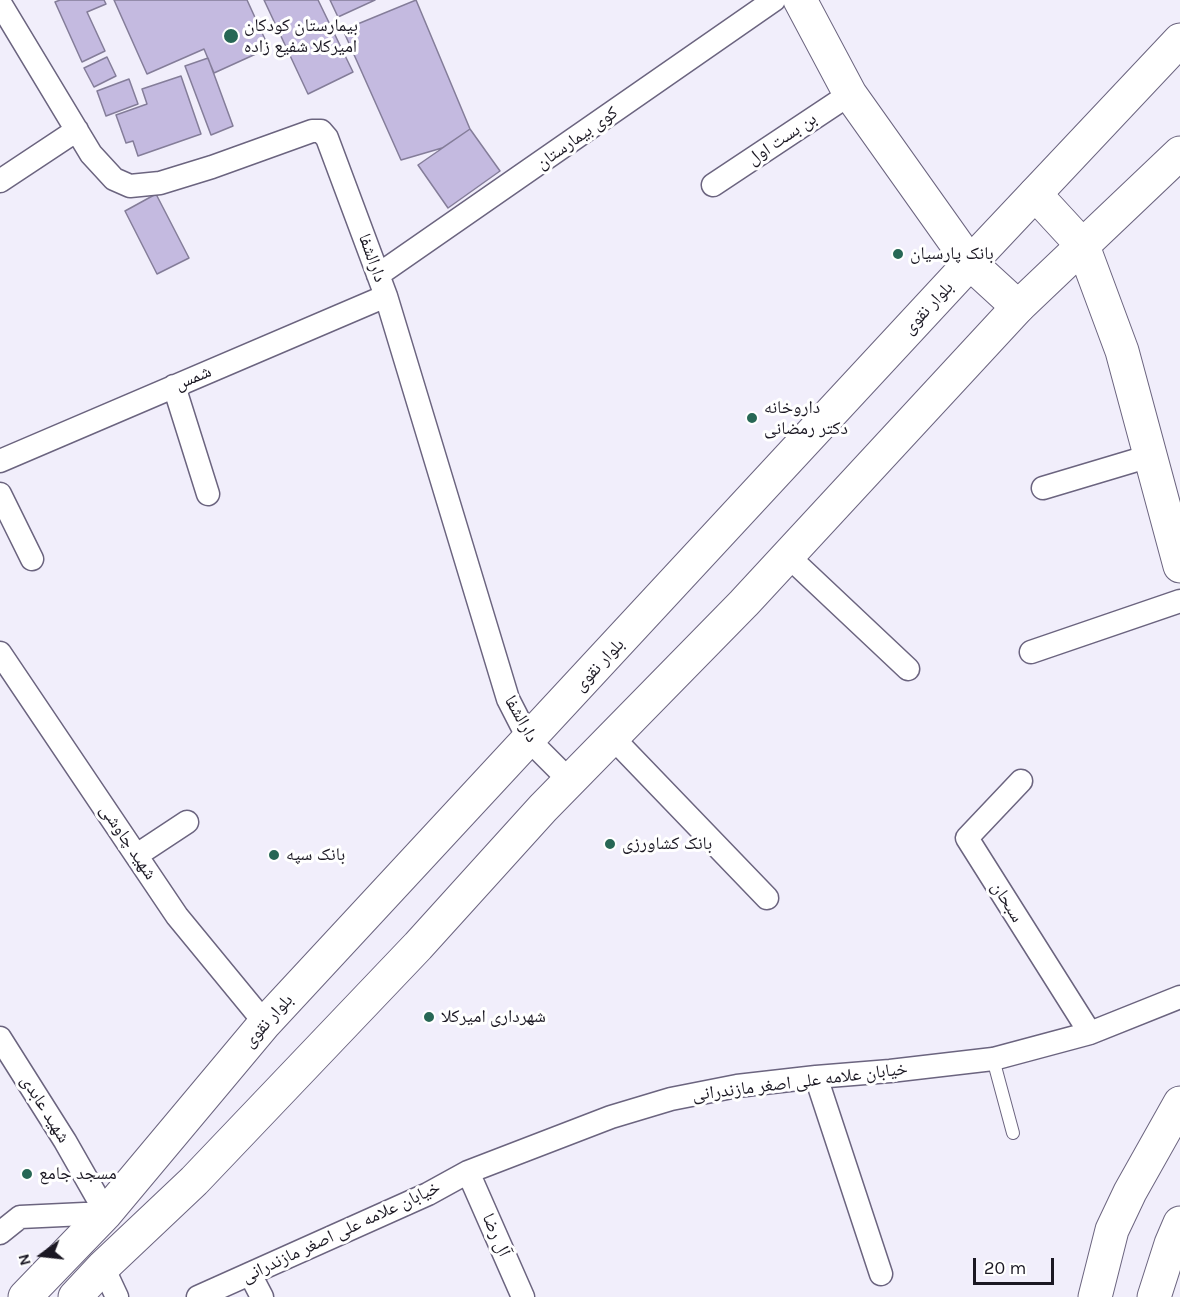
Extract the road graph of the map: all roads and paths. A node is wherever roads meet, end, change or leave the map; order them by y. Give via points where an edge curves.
1 (774, 0) edge
2 (800, 0) edge
3 (0, 3) edge
4 (1180, 40) edge
5 (850, 94) junction
6 (76, 130) junction
7 (1180, 153) edge
8 (0, 181) edge
9 (713, 185) dead end
10 (1035, 194) junction
11 (1083, 246) junction
12 (970, 263) junction
13 (378, 275) junction
14 (386, 296) junction
15 (1018, 307) junction
16 (174, 386) junction
17 (1150, 456) junction
18 (0, 461) edge
19 (1044, 488) dead end
20 (0, 494) edge
21 (208, 494) dead end
22 (788, 556) junction
23 (32, 559) dead end
24 (1180, 566) edge
25 (1180, 601) edge
26 (1031, 652) dead end
27 (0, 653) edge
28 (908, 669) dead end
29 (612, 737) junction
30 (529, 740) junction
31 (570, 781) junction
32 (1021, 781) dead end
33 (187, 822) dead end
34 (136, 855) junction
35 (767, 898) dead end
36 (1180, 997) edge
37 (265, 1023) junction
38 (1090, 1033) junction
39 (0, 1038) edge
40 (993, 1059) junction
41 (816, 1077) junction
42 (1180, 1103) edge
43 (1013, 1133) dead end
44 (468, 1172) junction
45 (106, 1213) junction
46 (1180, 1223) edge
47 (0, 1233) edge
48 (103, 1267) junction
49 (250, 1274) junction
50 (881, 1274) dead end
51 (26, 1297) edge
52 (75, 1297) edge
53 (117, 1297) edge
54 (198, 1297) edge
55 (262, 1297) edge
56 (524, 1297) edge
57 (1095, 1297) edge
58 (1154, 1297) edge

1 - 13 street, کوی بیمارستان
2 - 5 main road
3 - 6 street, دارالشفا
4 - 10 main road, بلوار نقوی
5 - 9 street, بن بست اول
5 - 12 main road
6 - 8 street
6 - 13 street, دارالشفا via 114,178 130,186 160,183 321,131 327,138
7 - 11 main road
10 - 11 main road
10 - 12 main road, بلوار نقوی
11 - 15 main road
11 - 17 main road via 1122,351
12 - 15 main road
12 - 30 main road, بلوار نقوی
13 - 14 street, دارالشفا
14 - 16 street, شمس
14 - 30 street, دارالشفا via 508,699
15 - 22 main road
16 - 18 street, شمس
16 - 21 street
17 - 19 street
17 - 24 main road
20 - 23 street
22 - 28 street
22 - 29 main road
25 - 26 street
27 - 34 street, شهید چاوشی
29 - 31 main road
29 - 35 street
30 - 31 street, دارالشفا
30 - 37 main road, بلوار نقوی
31 - 48 main road via 194,1181
32 - 38 street, سبحان via 967,838
33 - 34 street
34 - 37 street, شهید چاوشی via 177,916
36 - 38 street, خیابان علامه علی اصغر مازندرانی
37 - 45 main road, بلوار نقوی
38 - 40 street, خیابان علامه علی اصغر مازندرانی
39 - 45 street, شهید عابدی
40 - 41 street, خیابان علامه علی اصغر مازندرانی
40 - 43 lane
41 - 44 street, خیابان علامه علی اصغر مازندرانی via 671,1099 610,1117
41 - 50 street
42 - 57 main road via 1112,1230
44 - 49 street, خیابان علامه علی اصغر مازندرانی
44 - 56 street, آل رضا
45 - 47 street via 20,1217
45 - 51 main road, بلوار نقوی
46 - 58 main road
48 - 52 main road
48 - 53 street
49 - 54 street, خیابان علامه علی اصغر مازندرانی
49 - 55 street

